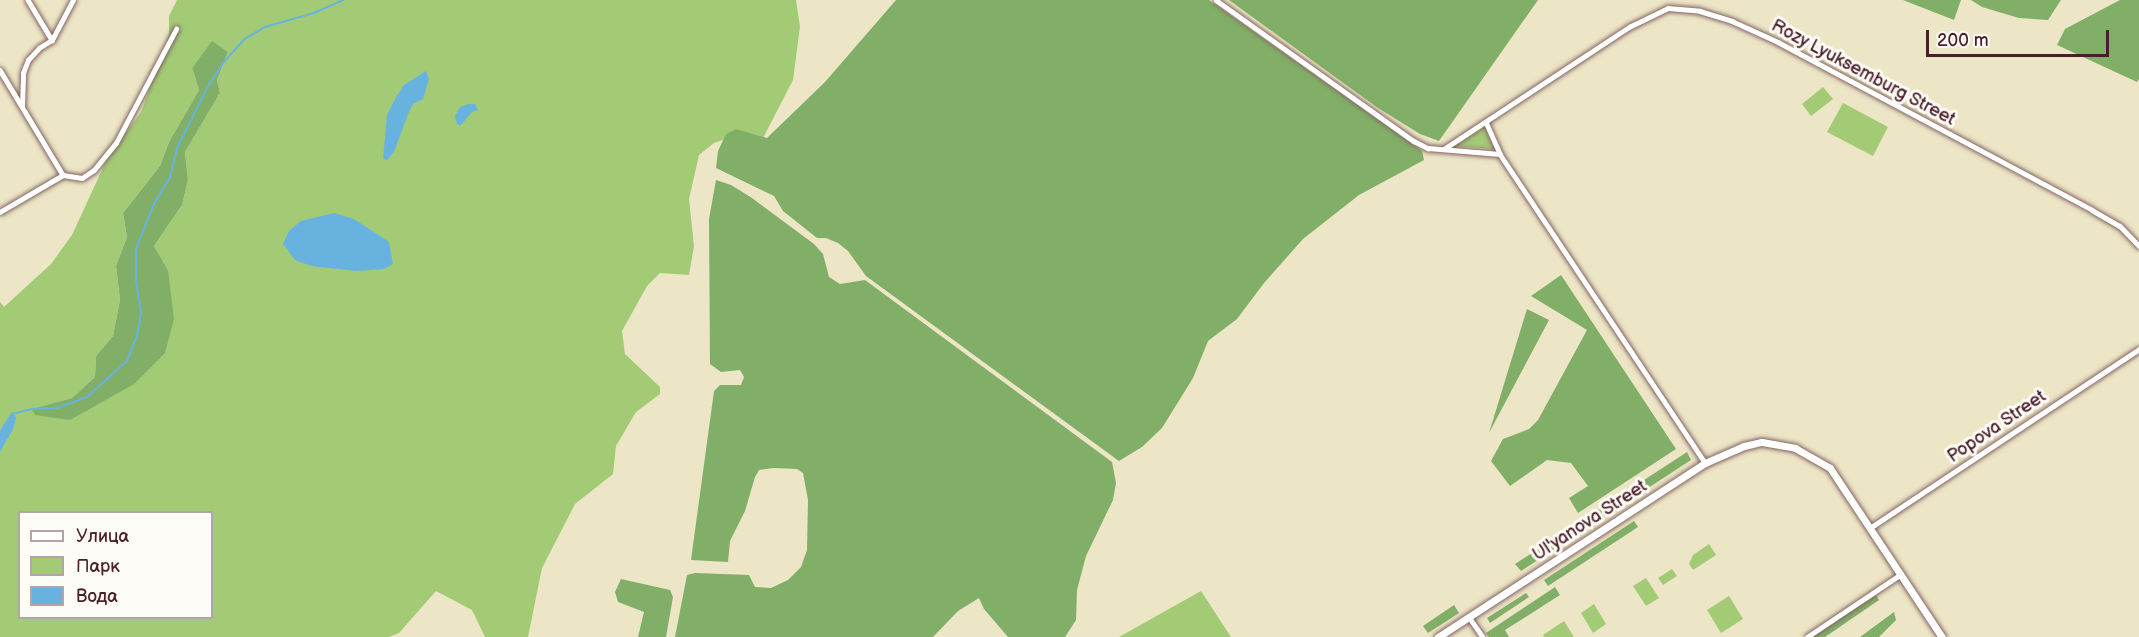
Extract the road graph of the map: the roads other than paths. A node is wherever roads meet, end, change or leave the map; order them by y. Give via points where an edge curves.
1 (28, 0) edge
2 (73, 0) edge
3 (1216, 0) edge
4 (1668, 0) edge
5 (1668, 8) junction
6 (176, 29) dead end
7 (52, 40) junction
8 (0, 70) edge
9 (22, 106) junction
10 (1486, 122) junction
11 (1444, 149) junction
12 (1500, 154) junction
13 (63, 175) junction
14 (0, 212) edge
15 (2139, 246) edge
16 (2139, 349) edge
17 (1705, 463) junction
18 (1870, 528) junction
19 (1900, 574) junction
20 (1469, 617) junction
21 (1438, 637) edge
22 (1483, 637) edge
23 (1807, 637) edge
24 (1942, 637) edge

1 - 7 street
2 - 7 street
3 - 11 street via 1414,141 1428,148
4 - 5 street
5 - 10 street via 1629,27
5 - 15 street, Rozy Lyuksemburg Street via 1700,11 1778,42 2092,210 2120,226
6 - 13 street via 116,143 94,170 82,178
7 - 9 street via 28,60 23,74
8 - 9 street
9 - 13 street
10 - 11 street
10 - 12 street
11 - 12 street
12 - 17 street
13 - 14 street
16 - 18 street, Popova Street
17 - 18 main road, Ul'yanova Street via 1762,442 1795,448 1824,464 1839,479
17 - 20 main road, Ul'yanova Street
18 - 19 main road
19 - 23 street
19 - 24 main road
20 - 21 main road, Ul'yanova Street
20 - 22 street

